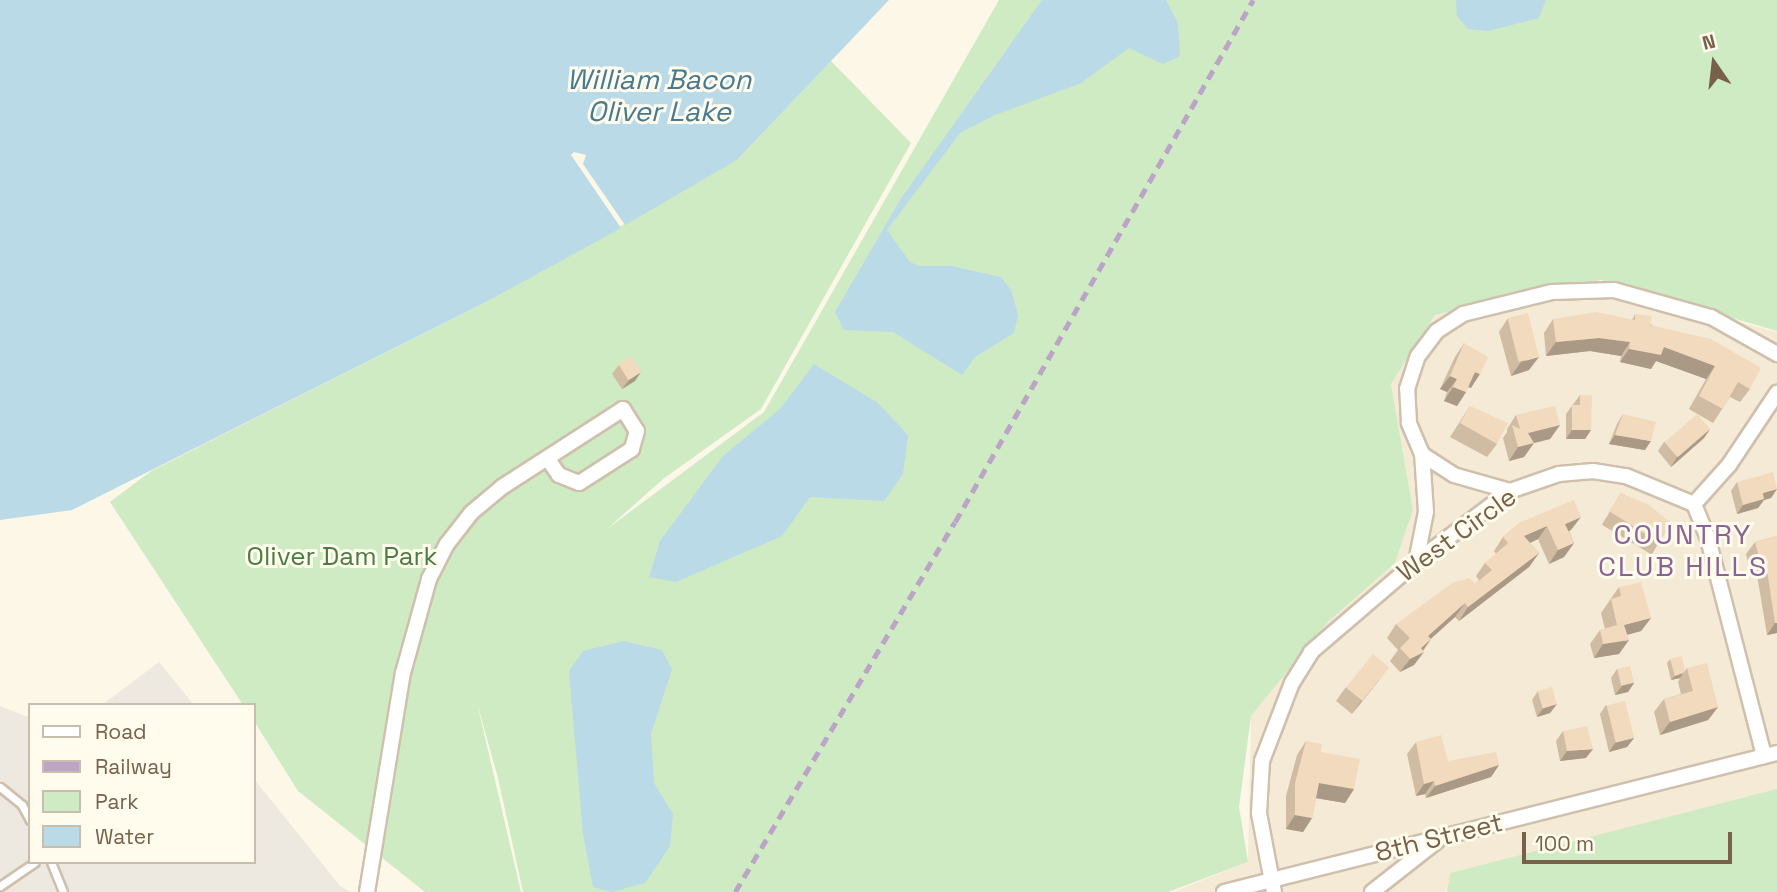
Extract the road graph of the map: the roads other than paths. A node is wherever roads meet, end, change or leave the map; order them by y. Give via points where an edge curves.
1 (1777, 354) edge
2 (1777, 393) edge
3 (1422, 454) junction
4 (548, 459) junction
5 (1510, 491) junction
6 (1694, 504) junction
7 (1416, 562) junction
8 (1771, 754) edge
9 (0, 787) edge
10 (28, 816) edge
11 (1441, 838) junction
12 (32, 864) edge
13 (52, 864) edge
14 (0, 886) edge
15 (1272, 886) edge
16 (63, 892) edge
17 (367, 892) edge
18 (1224, 892) edge
19 (1372, 892) edge

1 - 3 street via 1711,317 1614,290 1552,292 1497,303 1448,323 1418,356 1406,405
2 - 6 street via 1729,465
3 - 5 street via 1454,475
3 - 7 street via 1426,512
4 - 4 street via 559,475 579,483 632,449 637,431 623,409
4 - 17 street via 471,513 429,579 403,673
5 - 6 street, West Circle via 1559,474 1593,471 1626,476
5 - 7 street, West Circle
6 - 8 street
7 - 15 street, West Circle via 1322,640 1292,683 1262,761 1258,793
8 - 11 street, 8th Street
9 - 10 lane
11 - 15 street, 8th Street
11 - 19 street
12 - 14 lane
13 - 16 lane
15 - 18 street, 8th Street

